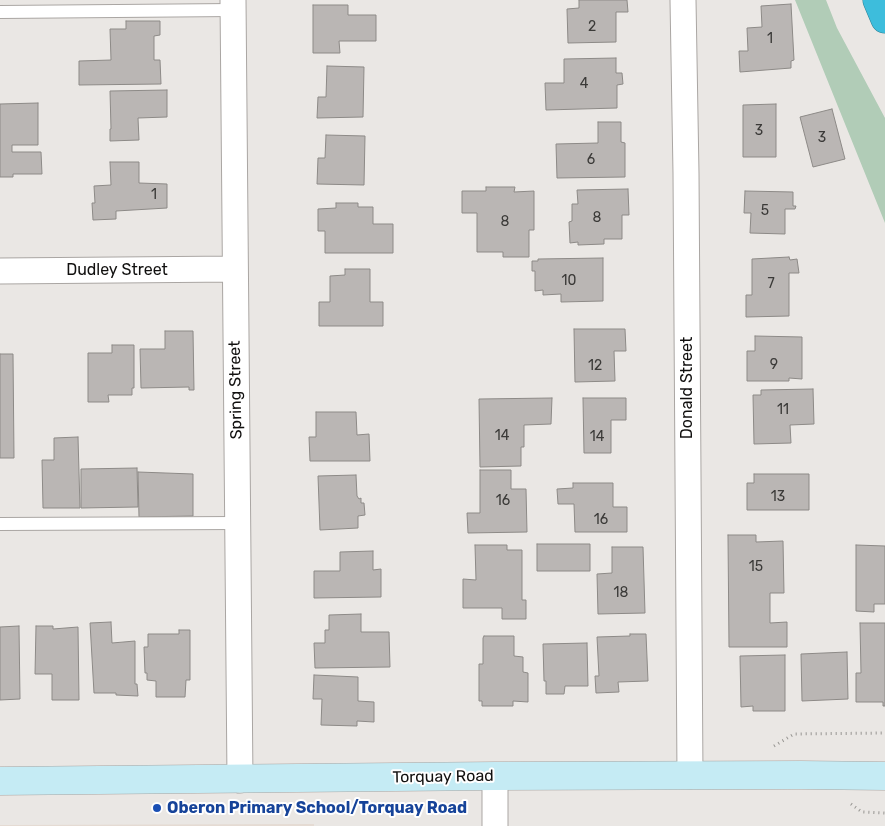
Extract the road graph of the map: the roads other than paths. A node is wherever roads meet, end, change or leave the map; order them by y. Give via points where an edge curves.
1 (683, 0) edge
2 (877, 0) edge
3 (233, 5) edge
4 (0, 12) edge
5 (885, 19) edge
6 (235, 270) junction
7 (0, 271) edge
8 (238, 522) junction
9 (0, 524) edge
10 (495, 776) junction
11 (690, 776) junction
12 (885, 776) edge
13 (240, 780) junction
14 (0, 781) edge
15 (495, 826) edge

1 - 11 street, Donald Street
2 - 5 highway
3 - 4 lane
3 - 6 street, Spring Street
6 - 7 street, Dudley Street
6 - 8 street, Spring Street
8 - 9 lane
8 - 13 street, Spring Street
10 - 11 street, Torquay Road
10 - 13 street, Torquay Road
10 - 15 street
11 - 12 street, Torquay Road
13 - 14 street, Torquay Road

